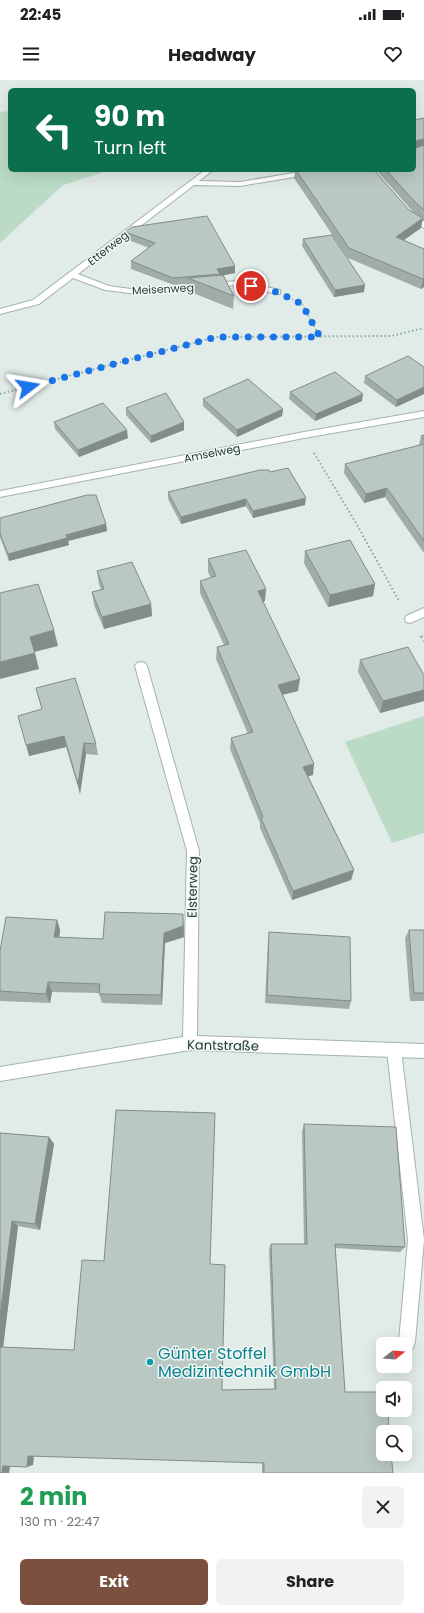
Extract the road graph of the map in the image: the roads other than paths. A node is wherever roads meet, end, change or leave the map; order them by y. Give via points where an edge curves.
1 (206, 172) edge
2 (312, 172) edge
3 (192, 183) junction
4 (406, 211) edge
5 (424, 226) edge
6 (73, 275) junction
7 (277, 292) road end
8 (0, 312) edge
9 (424, 414) edge
10 (0, 494) edge
11 (424, 612) edge
12 (410, 619) road end
13 (141, 666) dead end
14 (190, 1043) junction
15 (394, 1050) junction
16 (424, 1051) edge
17 (0, 1074) edge
18 (407, 1337) edge

1 - 3 street, Etterweg
2 - 3 street via 240,184
3 - 6 street, Etterweg
4 - 5 street
6 - 7 street, Meisenweg via 108,288 138,292 238,283
6 - 8 street, Etterweg via 36,302
9 - 10 street, Amselweg
11 - 12 street
13 - 14 street, Elsterweg via 193,851
14 - 15 street, Kantstraße
14 - 17 street, Kantstraße
15 - 16 street, Kantstraße
15 - 18 street via 416,1240

